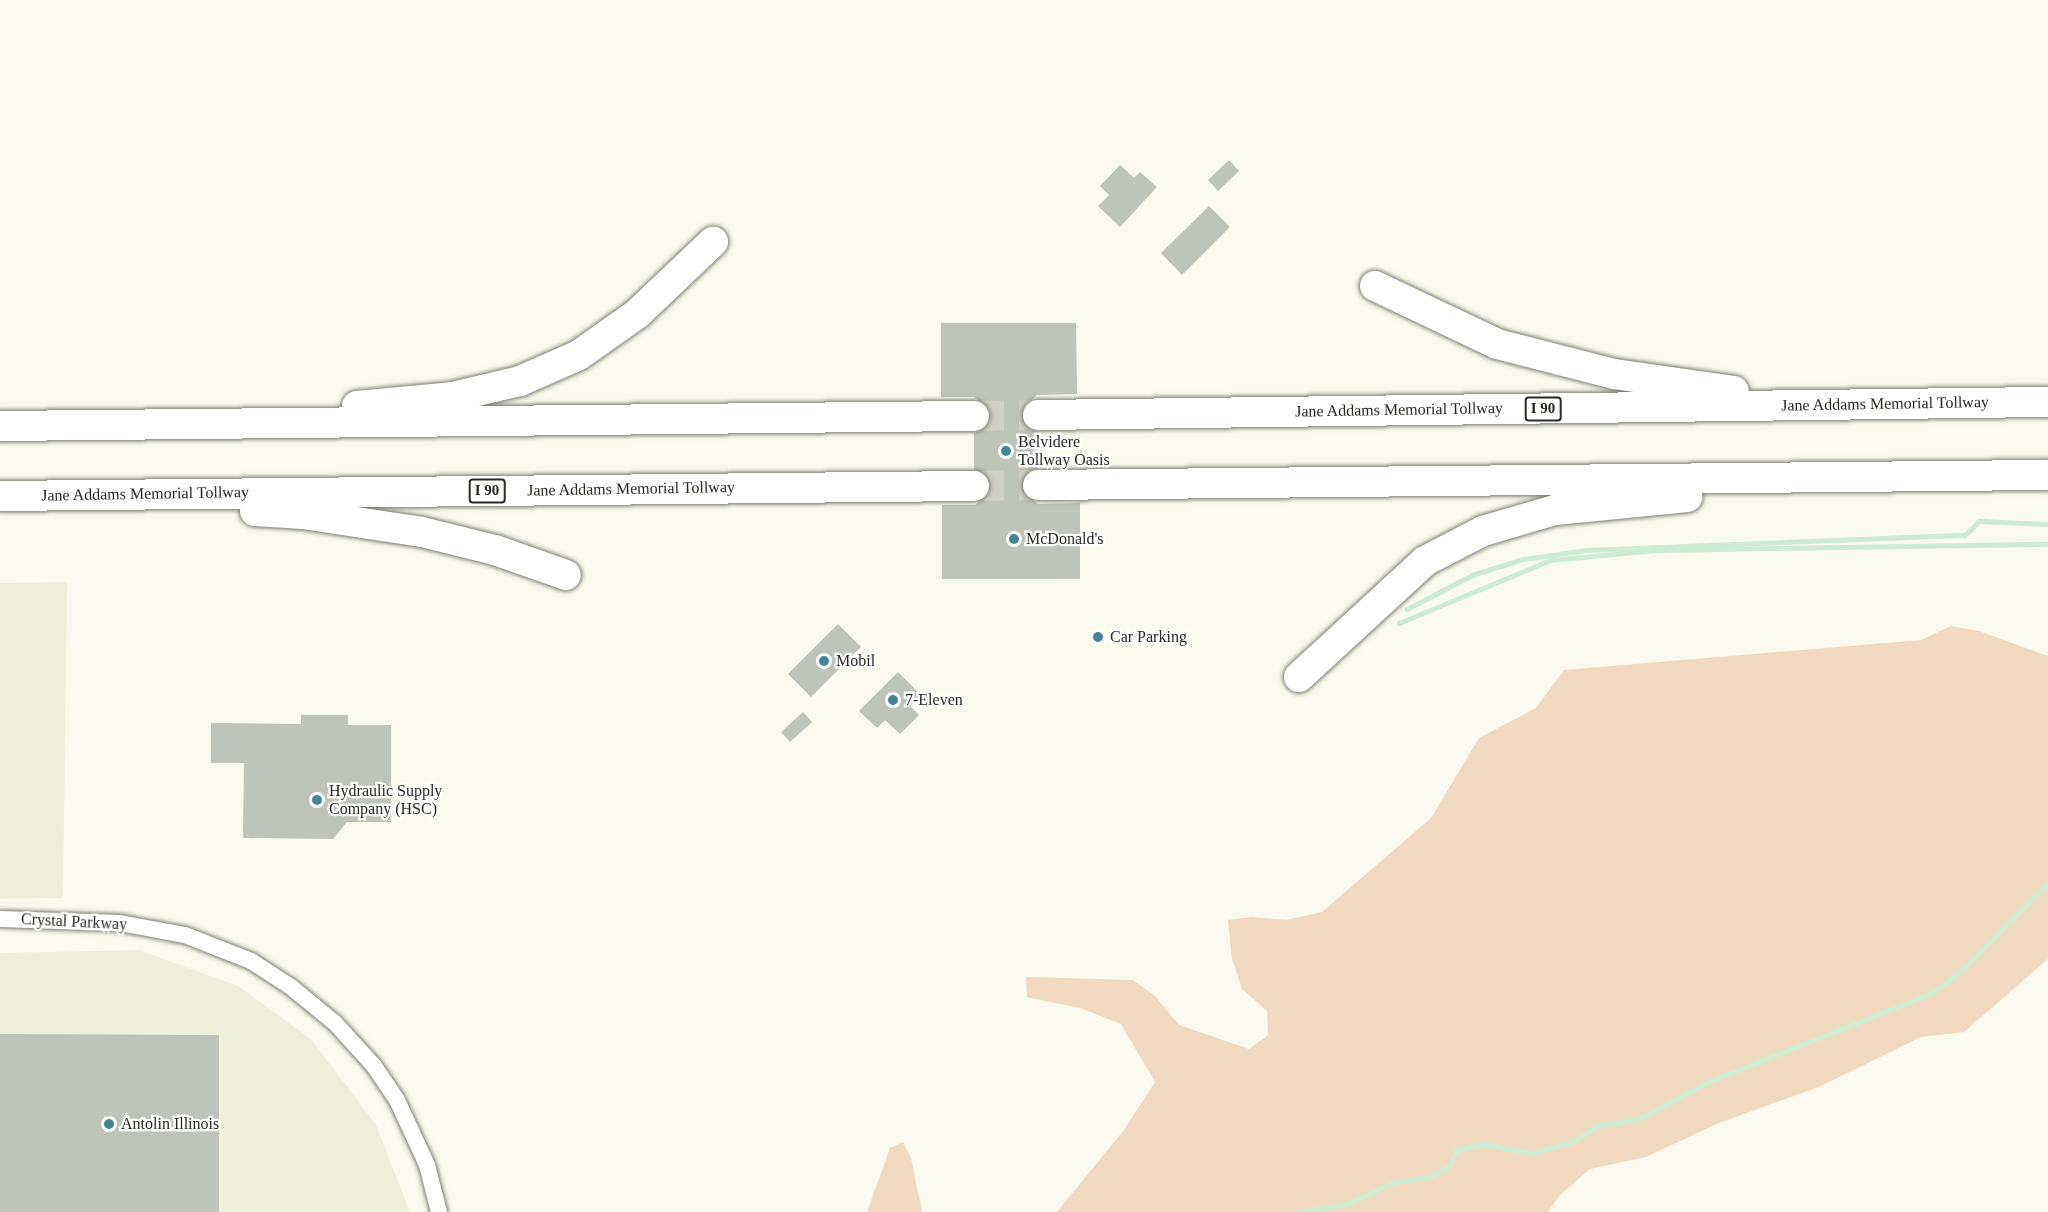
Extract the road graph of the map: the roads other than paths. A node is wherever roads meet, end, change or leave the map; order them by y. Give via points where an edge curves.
1 (713, 242) dead end
2 (1376, 286) dead end
3 (2048, 402) edge
4 (1971, 403) junction
5 (1038, 415) tunnel mouth
6 (974, 416) tunnel mouth
7 (0, 425) edge
8 (2048, 475) edge
9 (2006, 476) junction
10 (1038, 485) tunnel mouth
11 (974, 486) tunnel mouth
12 (0, 496) edge
13 (566, 574) dead end
14 (1299, 676) dead end
15 (0, 919) edge
16 (439, 1212) edge

1 - 7 highway via 637,314 579,355 520,381 452,397 359,405
2 - 4 highway via 1497,344 1614,374 1734,391
3 - 4 highway, Jane Addams Memorial Tollway / I 90
4 - 5 highway, Jane Addams Memorial Tollway / I 90
6 - 7 highway
8 - 9 highway
9 - 10 highway
9 - 14 highway via 1639,501 1534,516 1483,531 1425,561
11 - 12 highway, Jane Addams Memorial Tollway / I 90
12 - 13 highway via 303,514 422,532 495,550
15 - 16 street, Crystal Parkway via 120,923 185,935 251,961 291,987 335,1023 374,1066 397,1100 427,1165

